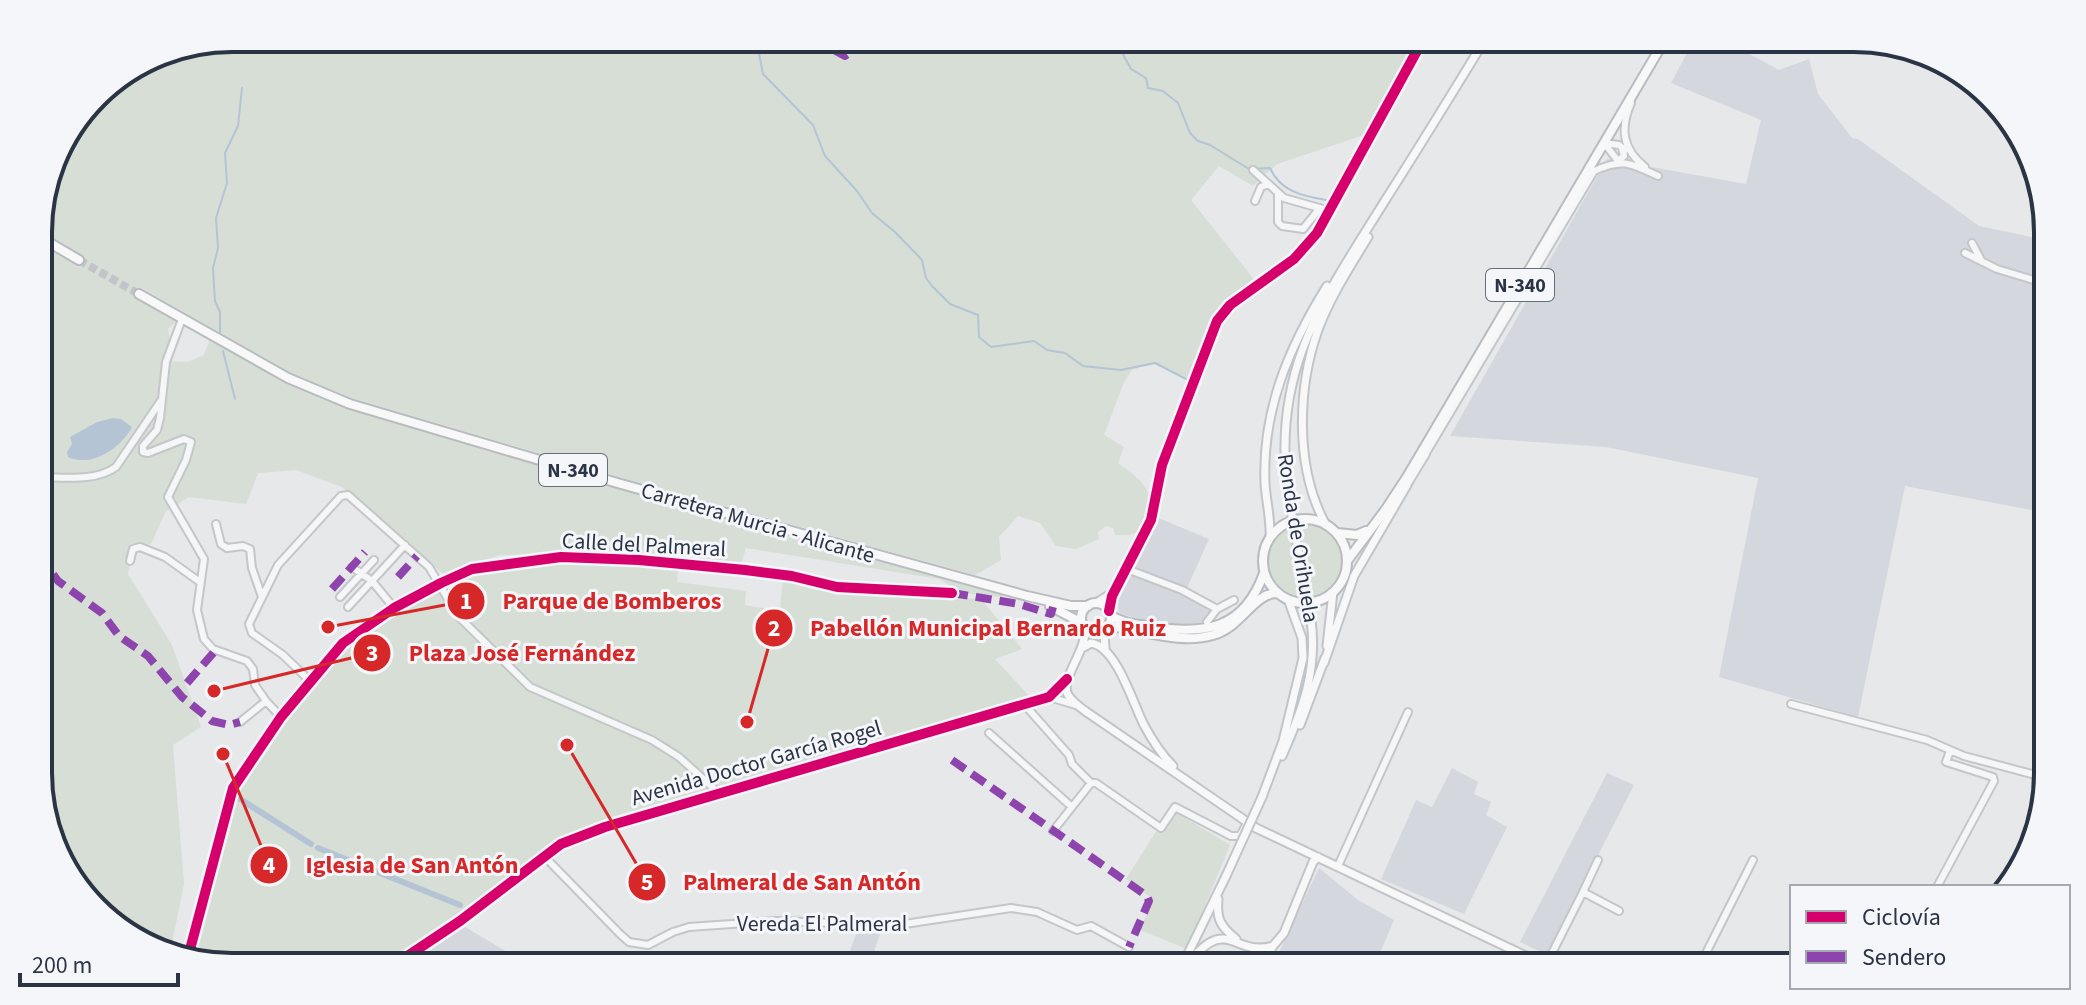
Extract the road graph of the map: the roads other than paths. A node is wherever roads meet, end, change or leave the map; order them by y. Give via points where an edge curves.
1 (1416, 52) edge
2 (1477, 52) edge
3 (1658, 52) edge
4 (1642, 78) junction
5 (1604, 143) junction
6 (1622, 148) junction
7 (1414, 155) junction
8 (1631, 155) junction
9 (1618, 161) junction
10 (1253, 170) dead end
11 (1268, 184) junction
12 (1278, 193) junction
13 (1255, 201) dead end
14 (1320, 208) junction
15 (1330, 211) junction
16 (1376, 216) junction
17 (1972, 243) dead end
18 (52, 244) edge
19 (1965, 253) dead end
20 (79, 260) tunnel mouth
21 (1987, 265) junction
22 (2034, 280) edge
23 (139, 294) tunnel mouth
24 (182, 319) junction
25 (162, 398) junction
26 (1422, 455) junction
27 (52, 476) edge
28 (1407, 481) junction
29 (216, 524) dead end
30 (1326, 525) junction
31 (1370, 529) junction
32 (1336, 533) junction
33 (1270, 538) junction
34 (405, 545) junction
35 (374, 560) dead end
36 (130, 561) dead end
37 (1347, 561) junction
38 (352, 567) dead end
39 (1127, 569) junction
40 (1265, 572) junction
41 (360, 575) junction
42 (372, 581) junction
43 (200, 582) junction
44 (441, 583) junction
45 (1116, 589) junction
46 (1333, 592) junction
47 (952, 593) dead end
48 (1278, 593) junction
49 (1027, 596) junction
50 (262, 597) junction
51 (340, 597) dead end
52 (1288, 599) junction
53 (1234, 600) dead end
54 (1092, 604) junction
55 (348, 607) dead end
56 (394, 608) junction
57 (1217, 609) junction
58 (1110, 613) junction
59 (1207, 622) dead end
60 (1084, 626) junction
61 (1106, 628) junction
62 (1084, 647) junction
63 (1105, 649) junction
64 (1324, 663) junction
65 (1067, 679) junction
66 (310, 681) junction
67 (1049, 697) junction
68 (266, 701) junction
69 (1024, 704) junction
70 (1791, 704) dead end
71 (1079, 705) junction
72 (1408, 712) dead end
73 (281, 717) junction
74 (240, 722) dead end
75 (1144, 726) junction
76 (989, 733) dead end
77 (1129, 739) junction
78 (1950, 751) junction
79 (1282, 754) junction
80 (2034, 774) edge
81 (1183, 776) junction
82 (1091, 783) junction
83 (720, 794) junction
84 (1262, 797) junction
85 (1072, 807) junction
86 (1247, 823) junction
87 (1053, 831) dead end
88 (1299, 849) junction
89 (544, 856) junction
90 (1318, 857) junction
91 (1598, 860) dead end
92 (1753, 860) dead end
93 (1334, 864) junction
94 (1309, 877) junction
95 (1938, 885) edge
96 (1219, 892) junction
97 (1583, 892) junction
98 (1619, 911) dead end
99 (1241, 942) junction
100 (1273, 946) junction
101 (1129, 947) dead end
102 (190, 948) edge
103 (1260, 949) junction
104 (412, 953) edge
105 (1190, 953) edge
106 (1197, 953) edge
107 (1262, 953) edge
108 (1270, 953) edge
109 (1521, 953) edge
110 (1554, 953) edge
111 (1706, 953) edge

1 - 15 street
2 - 7 main road, Ronda de Orihuela
3 - 4 highway, N-340
4 - 5 highway, N-340
4 - 8 street via 1624,126
5 - 6 street
5 - 9 street
5 - 26 highway, N-340
6 - 8 street
6 - 9 street via 1624,156
7 - 16 main road, Ronda de Orihuela
7 - 30 main road via 1336,291 1309,368 1304,445
8 - 9 street via 1658,176
9 - 26 street via 1594,171
10 - 11 street
11 - 12 street
11 - 13 street
12 - 14 street
12 - 14 street via 1282,226 1303,229
14 - 15 street
15 - 39 street via 1294,259 1230,305 1217,321 1162,465 1151,520
16 - 33 main road via 1311,311 1281,374 1265,453
16 - 79 main road, Ronda de Orihuela, bridge via 1326,297 1291,381 1284,455 1314,658 1308,691
17 - 21 street
18 - 20 highway
19 - 21 street
21 - 22 street
23 - 24 highway, Carretera Murcia - Alicante / N-340
24 - 25 street via 166,362
24 - 49 highway, Carretera Murcia - Alicante / N-340 via 288,378 350,404
25 - 27 street via 107,474
25 - 43 street via 157,430 143,452 184,439 191,442 168,500 201,552
26 - 28 highway, N-340
28 - 31 highway, N-340
28 - 64 main road via 1354,576
29 - 50 street via 221,544 250,549
30 - 32 highway
30 - 33 highway via 1295,520
31 - 32 highway via 1357,535
31 - 37 highway, N-340
32 - 37 highway
33 - 40 highway, N-340 via 1263,558
34 - 42 street
34 - 44 street, Avenida Doctor García Rogel
34 - 50 street, Avenida Doctor García Rogel via 343,495 284,557
35 - 41 street
36 - 43 street via 133,549 140,547
37 - 46 highway, N-340 via 1344,578
38 - 41 street
39 - 45 street
39 - 57 street
40 - 48 highway
40 - 58 highway, N-340 via 1236,614 1210,629 1164,629 1125,622
41 - 42 street
41 - 51 street
42 - 55 street
42 - 56 street
43 - 68 street via 197,610 204,639 213,649 247,661
44 - 47 street, Calle del Palmeral via 472,569 561,557 745,570 837,587
44 - 56 street, Calle del Palmeral
44 - 83 street, Avenida Doctor García Rogel via 458,616 530,687 652,740
45 - 54 street
45 - 58 street
46 - 52 highway via 1316,602
46 - 64 main road
48 - 52 highway
48 - 61 highway, N-340 via 1263,595 1239,621 1210,636
49 - 54 highway, Carretera Murcia - Alicante / N-340 via 1071,606
49 - 60 highway, Carretera Murcia - Alicante / N-340
50 - 66 street via 249,624 252,633
52 - 84 main road via 1303,658 1283,741
53 - 57 street
54 - 58 highway, N-340 via 1103,605
54 - 60 highway via 1082,615
56 - 66 street, Calle del Palmeral via 343,643
57 - 59 street
58 - 61 highway
60 - 61 highway, N-340 via 1094,633
60 - 62 main road, Avenida Doctor García Rogel
61 - 63 main road
62 - 63 main road via 1091,643
62 - 65 main road, Avenida Doctor García Rogel
63 - 75 main road
64 - 79 main road via 1305,714
65 - 67 street, Avenida Doctor García Rogel
65 - 71 main road, Avenida Doctor García Rogel via 1066,691
66 - 73 street, Calle del Palmeral
67 - 69 street, Avenida Doctor García Rogel
67 - 71 street
68 - 73 street
68 - 74 street
69 - 82 street
69 - 83 street, Avenida Doctor García Rogel
70 - 78 street via 1927,740
71 - 77 main road
72 - 93 street
73 - 102 street, Calle del Palmeral via 233,788
75 - 77 main road via 1142,737
75 - 81 main road
76 - 85 street
77 - 81 main road
78 - 80 street
78 - 95 street via 1946,762 1985,773 1994,781
79 - 84 main road, Ronda de Orihuela
81 - 86 main road
82 - 85 street
82 - 86 street via 1161,828 1175,807 1231,836 1240,836
83 - 89 street, Avenida Doctor García Rogel via 605,827
84 - 96 main road, Ronda de Orihuela, bridge
85 - 87 street
86 - 88 main road
88 - 90 main road
88 - 94 main road via 1310,862
89 - 101 street, Vereda El Palmeral via 620,934 638,945 681,929 729,923 898,925 1011,908 1037,912 1077,930 1091,926
89 - 104 street, Avenida Doctor García Rogel
90 - 93 main road
90 - 94 main road
91 - 97 street
92 - 111 street
93 - 94 main road via 1321,866
93 - 109 main road
94 - 100 main road
96 - 99 main road via 1220,925
96 - 105 main road, Ronda de Orihuela
97 - 98 street
97 - 110 street
99 - 103 main road
99 - 106 main road via 1207,943
100 - 103 main road
100 - 108 street
103 - 107 street

